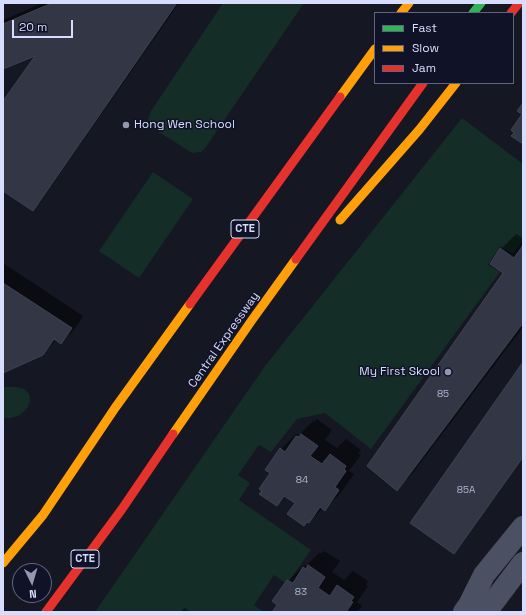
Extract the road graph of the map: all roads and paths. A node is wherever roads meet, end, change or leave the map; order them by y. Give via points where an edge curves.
1 (409, 3) edge
2 (481, 3) edge
3 (519, 3) edge
4 (402, 12) edge
5 (474, 12) edge
6 (512, 12) edge
7 (374, 51) edge
8 (422, 84) edge
9 (455, 84) edge
10 (336, 225) dead end
11 (315, 248) dead end
12 (252, 320) junction
13 (523, 527) edge
14 (3, 563) edge
15 (523, 563) edge
16 (47, 610) edge
17 (464, 612) edge
18 (486, 612) edge

1 - 4 highway
2 - 5 highway
3 - 6 highway
7 - 14 highway, CTE via 115,408 43,515
8 - 12 highway, Central Expressway / CTE
9 - 10 highway via 419,130
11 - 12 highway
12 - 16 highway, Central Expressway / CTE via 122,509
13 - 17 street via 484,575
15 - 18 street

